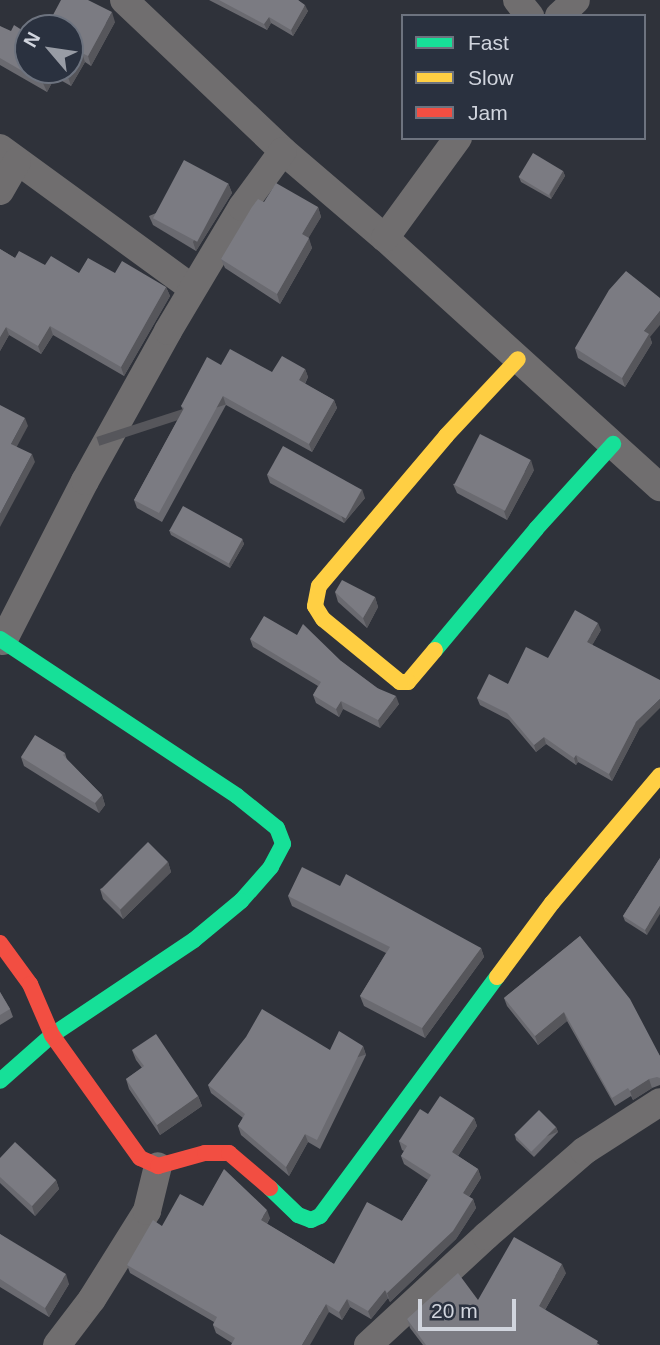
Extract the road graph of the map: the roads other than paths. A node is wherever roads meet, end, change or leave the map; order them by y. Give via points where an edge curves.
1 (124, 0) edge
2 (517, 0) edge
3 (576, 0) edge
4 (528, 14) edge
5 (561, 14) edge
6 (457, 140) edge
7 (282, 151) junction
8 (9, 155) edge
9 (0, 191) edge
10 (385, 239) junction
11 (192, 288) junction
12 (518, 359) junction
13 (613, 444) junction
14 (660, 487) edge
15 (1, 640) edge
16 (660, 775) edge
17 (0, 943) edge
18 (52, 1035) junction
19 (0, 1081) edge
20 (660, 1102) edge
21 (158, 1166) junction
22 (57, 1345) edge
23 (368, 1345) edge

1 - 7 street
2 - 4 street
3 - 5 street
6 - 10 street
7 - 10 street
7 - 11 street
8 - 9 street
8 - 11 street
10 - 12 street
11 - 15 street
12 - 13 street
12 - 13 street via 319,586 315,606 323,619 391,677 408,682
13 - 14 street
15 - 18 street via 237,796 277,828 283,844 271,867 222,917
16 - 21 street via 552,903 320,1216 311,1220 298,1215 229,1153 205,1153
17 - 18 street via 30,984
18 - 19 street
18 - 21 street via 133,1150
20 - 23 street via 584,1151
21 - 22 street via 147,1211 111,1271

